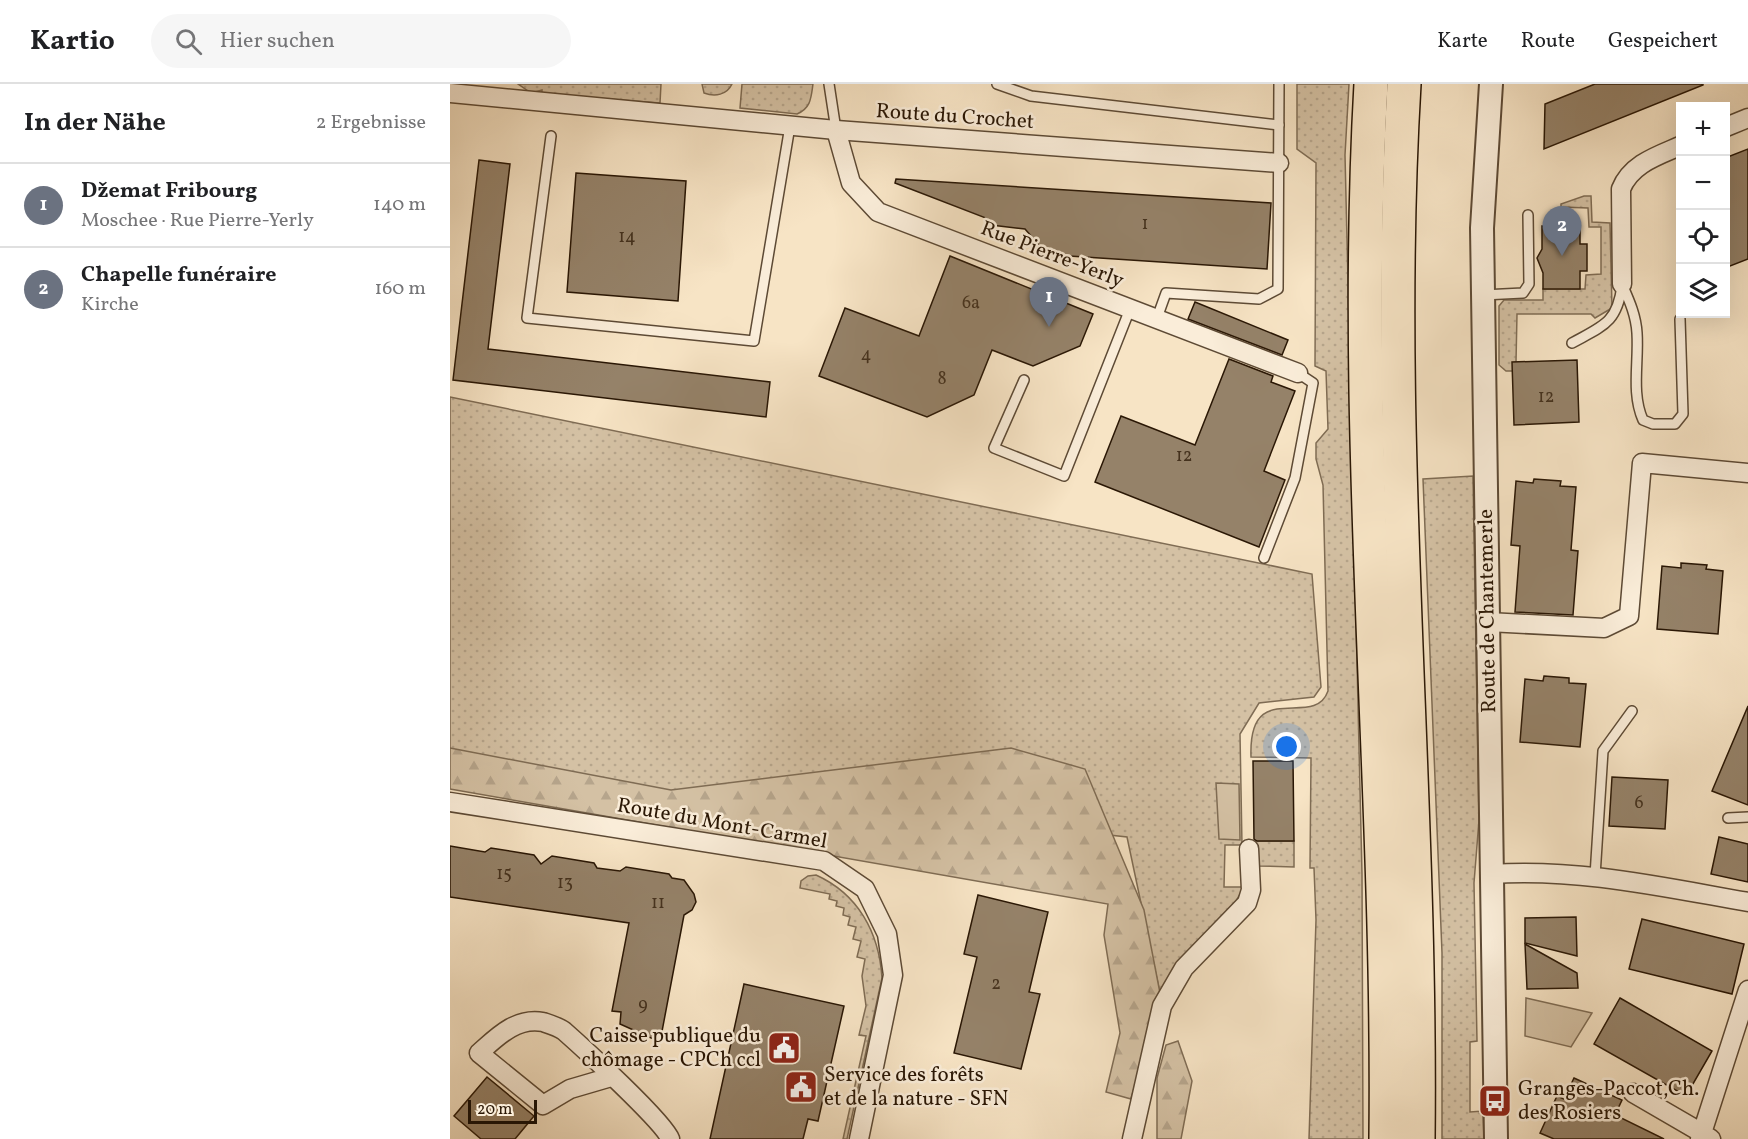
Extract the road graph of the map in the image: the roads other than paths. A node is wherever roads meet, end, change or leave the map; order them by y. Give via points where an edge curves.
1 (829, 84) edge
2 (997, 84) edge
3 (1279, 84) edge
4 (1371, 84) edge
5 (1404, 84) edge
6 (1491, 84) edge
7 (499, 91) edge
8 (450, 93) edge
9 (1748, 118) edge
10 (1279, 125) junction
11 (1730, 125) edge
12 (790, 126) junction
13 (836, 130) junction
14 (551, 136) dead end
15 (1676, 149) edge
16 (1279, 163) junction
17 (1528, 215) dead end
18 (1622, 284) junction
19 (1483, 295) junction
20 (1130, 309) junction
21 (1157, 318) junction
22 (1680, 319) dead end
23 (1572, 343) dead end
24 (1298, 373) joint
25 (1024, 380) dead end
26 (1748, 473) edge
27 (1264, 558) dead end
28 (1488, 622) junction
29 (1632, 711) dead end
30 (450, 802) edge
31 (1748, 817) edge
32 (1728, 818) dead end
33 (1249, 849) dead end
34 (1491, 874) junction
35 (1595, 876) junction
36 (1748, 902) edge
37 (1748, 990) edge
38 (611, 1077) junction
39 (1633, 1093) dead end
40 (1704, 1137) edge
41 (670, 1139) edge
42 (859, 1139) edge
43 (1132, 1139) edge
44 (1386, 1139) edge
45 (1418, 1139) edge
46 (1496, 1139) edge

1 - 13 lane
2 - 10 lane via 1031,96
3 - 10 lane
4 - 44 highway via 1366,387 1384,914
5 - 45 highway via 1398,334 1418,917
6 - 19 street, Route de Chantemerle via 1483,206
7 - 8 street, Route du Crochet
7 - 12 street, Route du Crochet
9 - 11 street
10 - 16 lane
12 - 13 street, Route du Crochet
12 - 14 lane via 754,341 526,318
13 - 16 street, Route du Crochet
13 - 20 street, Rue Pierre-Yerly via 851,183 878,212
15 - 18 street via 1644,162 1625,177 1621,189
16 - 21 lane via 1278,289 1259,299 1166,293
17 - 19 lane via 1529,284 1523,293
18 - 22 lane via 1637,332 1637,405 1643,420 1653,424 1675,424 1683,414
18 - 23 lane via 1619,307 1605,325
19 - 28 street, Route de Chantemerle
20 - 21 street, Rue Pierre-Yerly
20 - 25 lane via 1064,476 994,448
21 - 24 street, Rue Pierre-Yerly
24 - 27 lane via 1313,383 1295,478
26 - 28 street via 1642,463 1629,616 1604,628
28 - 34 street, Route de Chantemerle
29 - 35 lane via 1603,751
30 - 42 street, Route du Mont-Carmel via 824,861 864,889 887,934 893,975
31 - 32 lane
33 - 43 street via 1251,890 1247,903 1184,968 1162,1006
34 - 35 street via 1560,872
34 - 46 street, Route de Chantemerle
35 - 36 street
37 - 40 street
38 - 38 street via 562,1029 542,1022 506,1029 479,1053 543,1105 570,1089
38 - 41 street via 651,1114
39 - 40 street

